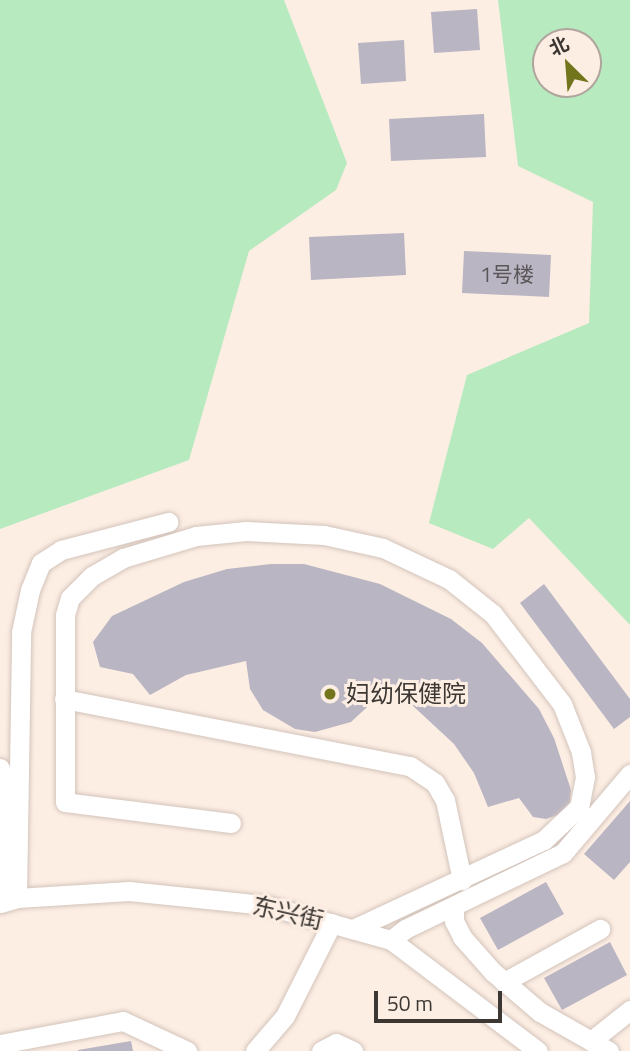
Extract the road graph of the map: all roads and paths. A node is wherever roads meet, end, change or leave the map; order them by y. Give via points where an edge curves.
1 (168, 522) dead end
2 (64, 699) junction
3 (0, 768) edge
4 (630, 774) edge
5 (0, 806) edge
6 (231, 824) dead end
7 (462, 880) junction
8 (6, 901) edge
9 (454, 908) junction
10 (332, 923) junction
11 (353, 929) junction
12 (600, 929) dead end
13 (391, 940) junction
14 (504, 982) junction
15 (630, 1010) edge
16 (591, 1041) junction
17 (0, 1044) edge
18 (187, 1051) edge
19 (256, 1051) edge
20 (321, 1051) edge
21 (353, 1051) edge
22 (538, 1051) edge
23 (609, 1051) edge

1 - 8 street via 61,550 41,563 21,632
2 - 6 street via 65,802
2 - 7 street via 410,766 435,783 445,800
2 - 7 street via 65,615 70,598 92,576 123,558 196,536 246,530 324,535 383,548 449,579 493,614 562,705 581,752 585,777 579,807 544,840
3 - 5 street
4 - 9 street via 563,853
5 - 8 street
7 - 11 street
8 - 10 street, 东兴街 via 129,891 265,905
9 - 13 street
9 - 14 street via 462,937
10 - 11 street, 东兴街
10 - 19 street via 285,1016
11 - 13 street, 东兴街
12 - 14 street
13 - 22 street, 东兴街
14 - 16 street via 540,1012
15 - 16 street
16 - 23 street
17 - 18 street via 123,1021
20 - 21 street via 336,1043

